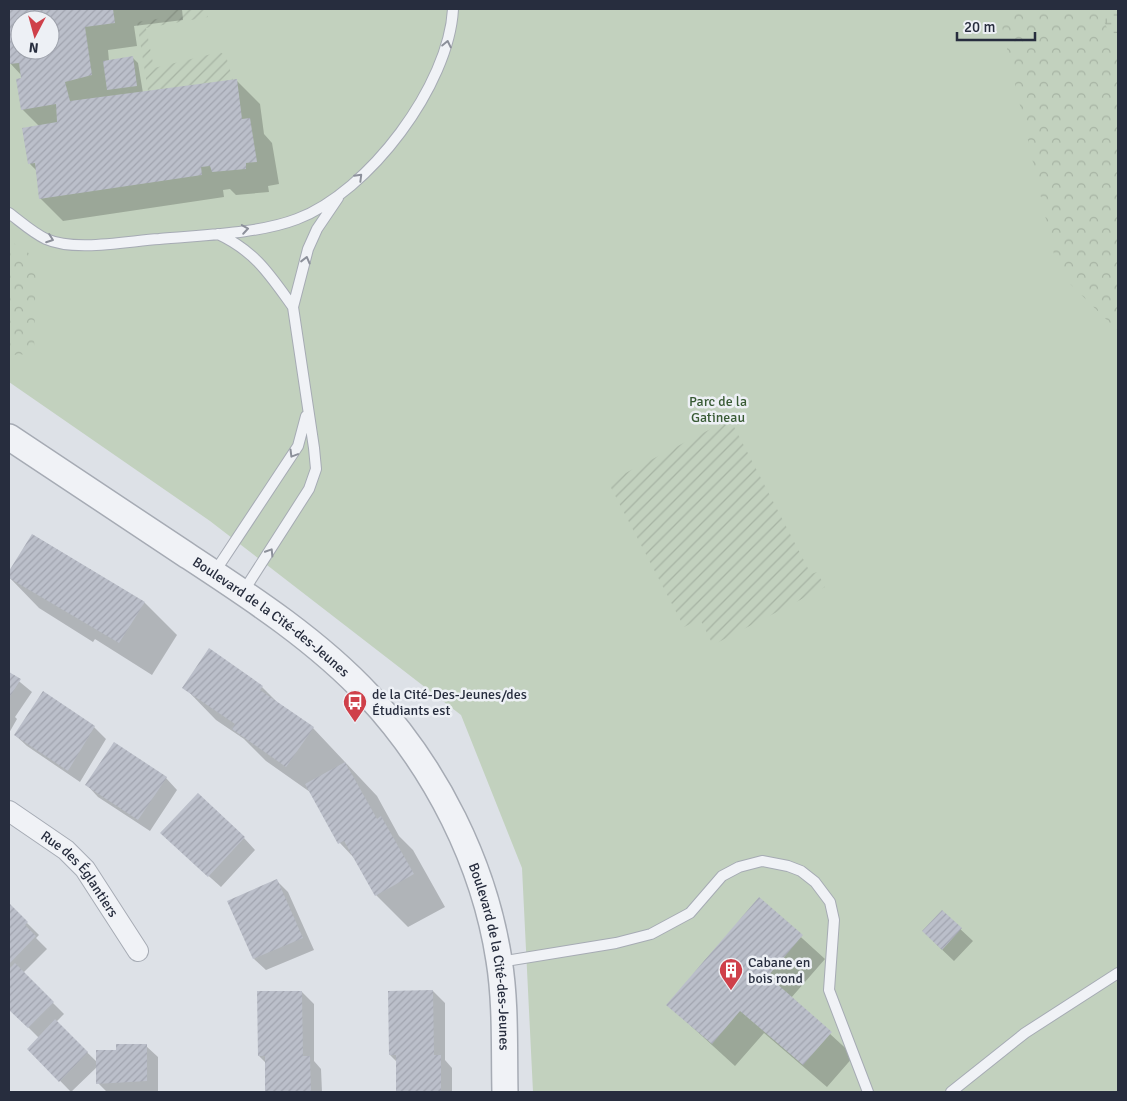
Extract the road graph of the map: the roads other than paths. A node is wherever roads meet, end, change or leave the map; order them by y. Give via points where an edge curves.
1 (453, 9) edge
2 (339, 196) junction
3 (9, 213) edge
4 (218, 234) junction
5 (293, 307) junction
6 (308, 408) junction
7 (9, 437) edge
8 (214, 573) junction
9 (243, 592) junction
10 (9, 811) edge
11 (138, 951) dead end
12 (500, 962) junction
13 (1118, 973) edge
14 (956, 1090) edge
15 (505, 1092) edge
16 (868, 1092) edge

2 -> 1 lane via 401,132 435,78 446,50
4 -> 2 lane via 297,219
5 -> 2 lane via 316,229
3 -> 4 lane via 47,240 66,244
4 - 5 lane via 256,257
5 - 6 lane
6 -> 8 lane via 298,446
9 -> 6 lane via 308,489 316,469
7 - 8 street, Boulevard de la Cité-des-Jeunes
8 - 9 street, Boulevard de la Cité-des-Jeunes
9 - 12 street, Boulevard de la Cité-des-Jeunes via 343,670 416,754 439,790 473,864 484,893
10 - 11 street, Rue des Églantiers via 66,850 84,869
12 - 15 street, Boulevard de la Cité-des-Jeunes
12 - 16 lane via 651,934 690,914 722,876 739,867 762,861 788,866 815,882 830,902 834,920 828,990
13 - 14 lane via 1025,1033

